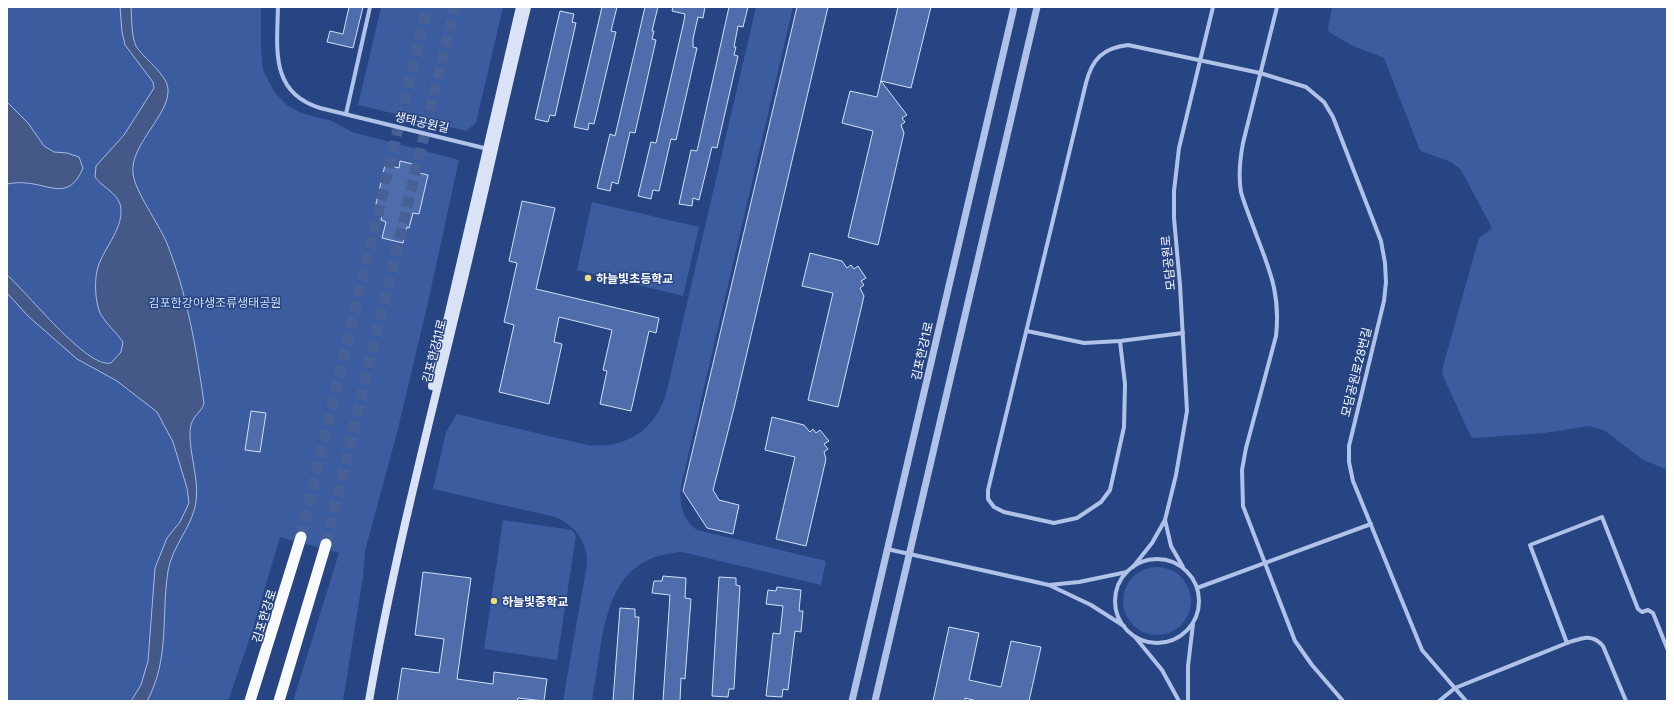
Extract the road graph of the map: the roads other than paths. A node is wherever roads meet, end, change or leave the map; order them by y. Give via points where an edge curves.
1 (278, 7) edge
2 (370, 7) edge
3 (520, 7) edge
4 (527, 7) edge
5 (1014, 7) edge
6 (1038, 7) edge
7 (1213, 7) edge
8 (1276, 7) edge
9 (1200, 61) junction
10 (1260, 73) junction
11 (346, 114) junction
12 (489, 149) junction
13 (1027, 331) junction
14 (1183, 333) junction
15 (1120, 341) junction
16 (1165, 520) junction
17 (1370, 524) junction
18 (301, 538) tunnel mouth
19 (326, 544) tunnel mouth
20 (886, 548) junction
21 (910, 554) junction
22 (1264, 564) junction
23 (1134, 566) junction
24 (1183, 568) junction
25 (1128, 571) junction
26 (1049, 585) junction
27 (1197, 588) junction
28 (1194, 622) junction
29 (1124, 626) junction
30 (1134, 635) junction
31 (1567, 643) junction
32 (1667, 648) edge
33 (1455, 688) junction
34 (250, 701) edge
35 (279, 701) edge
36 (364, 701) edge
37 (370, 701) edge
38 (852, 701) edge
39 (875, 701) edge
40 (1179, 701) edge
41 (1188, 701) edge
42 (1343, 701) edge
43 (1438, 701) edge
44 (1466, 701) edge
45 (1626, 701) edge

1 - 11 street, 생태공원길 via 278,61 289,89 303,102
2 - 11 street
3 - 12 main road, 김포한강11로
4 - 12 main road, 김포한강11로
5 - 20 street, 김포한강1로
6 - 21 street
7 - 9 street, 모담공원로
8 - 10 street
9 - 10 street, 모담공원로28번길
9 - 13 street, 모담공원로28번길 via 1128,45 1115,47 1106,52 1089,69
9 - 14 street, 모담공원로 via 1180,148 1174,191
10 - 17 street, 모담공원로28번길 via 1306,87 1324,102 1333,117 1381,241 1386,270 1384,301 1349,446 1353,481
10 - 22 street via 1243,143 1240,177 1242,193 1272,278 1278,316 1276,336 1246,448 1241,489 1243,506
11 - 12 street, 생태공원길
12 - 36 main road, 김포한강11로 via 381,607
12 - 37 main road, 김포한강11로 via 390,587
13 - 15 street via 1074,342
13 - 15 street, 모담공원로28번길 via 988,498 994,507 1004,512 1054,524 1077,518 1091,510 1110,490 1126,407
14 - 15 street
14 - 16 street, 모담공원로 via 1187,411
16 - 23 street via 1152,543
16 - 24 street via 1171,546
17 - 22 street
17 - 33 street, 모담공원로28번길 via 1419,644
18 - 34 highway, 김포한강로
19 - 35 highway
20 - 21 street
20 - 38 street, 김포한강1로
21 - 26 street
21 - 39 street
22 - 27 street
22 - 42 street via 1295,641
23 - 24 street via 1159,559
23 - 25 street
24 - 27 street
25 - 26 street via 1079,582
25 - 29 street via 1118,587 1116,601 1118,614
26 - 29 street via 1091,605
27 - 28 street via 1198,606
28 - 30 street via 1185,633 1173,640 1160,643 1146,641
28 - 41 street via 1188,666
29 - 30 street
30 - 40 street via 1162,670
31 - 32 street via 1530,544 1602,517 1638,609 1653,613
31 - 33 street
31 - 45 street via 1583,637 1598,640 1603,646
33 - 43 street
33 - 44 street, 모담공원로28번길

